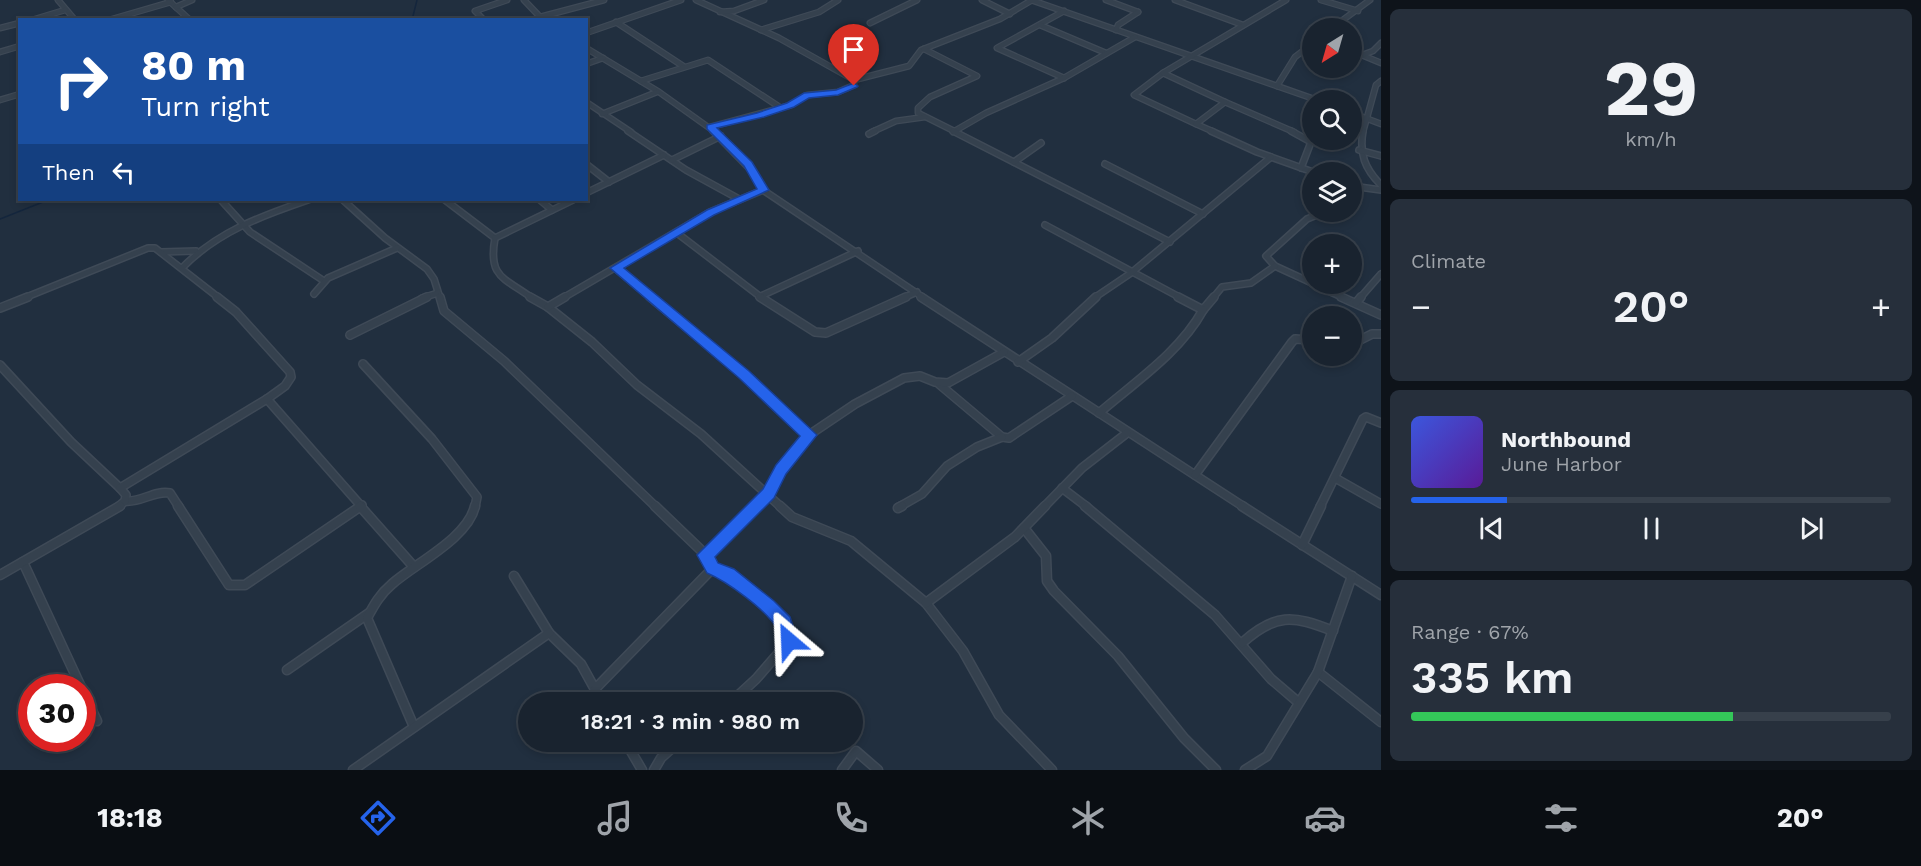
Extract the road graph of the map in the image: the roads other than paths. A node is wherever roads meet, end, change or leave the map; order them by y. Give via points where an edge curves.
1 (57, 0) edge
2 (192, 0) edge
3 (507, 0) edge
4 (524, 0) edge
5 (604, 0) edge
6 (681, 0) edge
7 (696, 0) edge
8 (764, 0) edge
9 (838, 0) edge
10 (917, 0) edge
11 (982, 0) edge
12 (1031, 0) edge
13 (1106, 0) edge
14 (1175, 0) edge
15 (1286, 0) edge
16 (1322, 0) edge
17 (1370, 0) edge
18 (170, 1) edge
19 (176, 7) junction
20 (65, 10) junction
21 (1064, 11) junction
22 (1358, 11) junction
23 (718, 12) junction
24 (1010, 14) junction
25 (39, 18) edge
26 (73, 18) edge
27 (115, 18) edge
28 (188, 18) edge
29 (482, 18) edge
30 (540, 18) edge
31 (544, 18) edge
32 (1347, 18) edge
33 (616, 22) junction
34 (870, 23) dead end
35 (18, 24) edge
36 (1243, 25) junction
37 (1040, 26) junction
38 (0, 28) edge
39 (760, 30) junction
40 (1116, 30) junction
41 (588, 32) edge
42 (1136, 37) junction
43 (1381, 44) edge
44 (18, 47) edge
45 (588, 49) edge
46 (924, 49) junction
47 (0, 52) edge
48 (1302, 52) edge
49 (1106, 53) junction
50 (1362, 55) joint
51 (1190, 57) junction
52 (603, 58) junction
53 (588, 62) edge
54 (1381, 63) edge
55 (683, 66) junction
56 (1163, 73) junction
57 (1064, 78) junction
58 (854, 80) junction
59 (641, 81) junction
60 (1381, 81) edge
61 (1276, 87) junction
62 (657, 92) junction
63 (18, 95) edge
64 (1302, 95) edge
65 (0, 100) edge
66 (1225, 102) junction
67 (588, 104) edge
68 (781, 108) junction
69 (602, 114) junction
70 (925, 117) junction
71 (1362, 117) edge
72 (1367, 119) junction
73 (1196, 124) junction
74 (1381, 124) edge
75 (710, 127) junction
76 (953, 132) junction
77 (869, 134) dead end
78 (721, 136) junction
79 (1362, 138) edge
80 (1041, 143) dead end
81 (1359, 150) joint
82 (664, 155) junction
83 (1381, 156) edge
84 (1271, 157) junction
85 (672, 160) junction
86 (1014, 162) junction
87 (1105, 164) dead end
88 (588, 166) edge
89 (1300, 168) joint
90 (609, 182) junction
91 (1381, 185) edge
92 (1362, 187) edge
93 (763, 190) junction
94 (1381, 190) edge
95 (588, 192) edge
96 (739, 199) junction
97 (223, 201) edge
98 (305, 201) edge
99 (344, 201) edge
100 (446, 201) edge
101 (541, 201) edge
102 (571, 201) edge
103 (552, 210) junction
104 (1203, 214) junction
105 (244, 222) junction
106 (1302, 222) edge
107 (1045, 225) dead end
108 (677, 233) junction
109 (495, 238) junction
110 (1170, 242) junction
111 (397, 248) junction
112 (196, 251) junction
113 (858, 251) junction
114 (160, 252) junction
115 (1275, 266) junction
116 (182, 268) junction
117 (615, 268) junction
118 (1131, 273) junction
119 (1381, 274) edge
120 (1302, 278) edge
121 (324, 281) junction
122 (917, 292) junction
123 (438, 293) junction
124 (314, 294) dead end
125 (1337, 294) edge
126 (759, 297) junction
127 (1356, 303) junction
128 (548, 307) junction
129 (0, 308) edge
130 (1203, 310) junction
131 (1381, 315) edge
132 (1381, 334) edge
133 (350, 335) dead end
134 (1302, 338) edge
135 (1362, 339) edge
136 (1004, 351) junction
137 (1018, 362) junction
138 (0, 364) edge
139 (363, 364) dead end
140 (938, 383) junction
141 (1072, 396) junction
142 (267, 399) junction
143 (1099, 413) junction
144 (1381, 423) edge
145 (1127, 433) junction
146 (809, 435) junction
147 (1002, 437) junction
148 (1195, 475) junction
149 (1336, 479) junction
150 (120, 488) junction
151 (1062, 488) junction
152 (769, 494) junction
153 (125, 501) junction
154 (1381, 504) edge
155 (362, 505) junction
156 (898, 508) dead end
157 (1024, 528) junction
158 (1302, 545) junction
159 (706, 555) junction
160 (23, 562) junction
161 (414, 567) junction
162 (713, 568) junction
163 (0, 575) edge
164 (514, 576) dead end
165 (1352, 576) junction
166 (1381, 595) edge
167 (926, 603) junction
168 (369, 613) junction
169 (1333, 631) junction
170 (549, 633) junction
171 (1242, 644) junction
172 (287, 670) dead end
173 (1318, 672) junction
174 (75, 674) edge
175 (595, 689) junction
176 (597, 692) edge
177 (742, 692) edge
178 (1298, 702) junction
179 (1381, 722) edge
180 (414, 727) junction
181 (631, 752) edge
182 (670, 752) edge
183 (353, 770) edge
184 (642, 770) edge
185 (654, 770) edge
186 (842, 770) edge
187 (878, 770) edge
188 (1052, 770) edge
189 (1216, 770) edge
190 (1245, 770) edge

1 - 20 street
2 - 19 street
3 - 29 street via 475,11
4 - 30 street
5 - 31 street
6 - 33 street
7 - 23 street
8 - 23 street via 734,11
9 - 39 street via 819,12
10 - 34 street
11 - 24 street
12 - 21 street
12 - 24 street
13 - 40 street via 1138,12
14 - 36 street
15 - 36 street
16 - 22 street
17 - 22 street
18 - 19 street
18 - 27 street
19 - 28 street
20 - 25 street
20 - 26 street
21 - 37 street
21 - 40 street
22 - 32 street
23 - 39 street
24 - 46 street
33 - 41 street
33 - 55 street
35 - 38 street
36 - 51 street
37 - 49 street
37 - 57 street via 997,48
39 - 58 street
40 - 42 street
42 - 49 street
42 - 51 street
43 - 50 street
44 - 47 street
45 - 52 street
46 - 58 street via 909,66
46 - 70 street via 976,76 923,102 918,113
48 - 61 street
49 - 57 street
50 - 54 street
51 - 56 street
51 - 61 street
52 - 53 street
52 - 59 street
55 - 59 street
55 - 68 street via 708,60
56 - 66 street
56 - 73 street via 1135,96
57 - 76 street
58 - 68 street via 854,86 845,90 807,95
59 - 62 street
60 - 72 street via 1376,85
61 - 64 street
62 - 69 street
62 - 75 street
63 - 65 street
66 - 73 street
66 - 89 street via 1309,139
67 - 69 street
68 - 75 street
69 - 82 street
70 - 76 street
70 - 77 street via 905,117
71 - 72 street
72 - 74 street
72 - 79 street
73 - 84 street
75 - 78 street
76 - 86 street
78 - 85 street
78 - 93 street via 748,164
80 - 86 street
81 - 83 street
81 - 91 street via 1363,165
82 - 85 street
82 - 90 street
84 - 89 street
84 - 104 street
85 - 96 street
86 - 110 street
87 - 104 street
88 - 90 street
90 - 95 street
92 - 94 street
93 - 96 street
93 - 113 street
96 - 108 street
97 - 105 street
98 - 105 street
99 - 111 street
100 - 109 street
101 - 103 street
102 - 103 street
103 - 109 street
104 - 110 street
105 - 112 street
105 - 121 street via 264,243
106 - 115 street via 1271,249 1267,259
107 - 118 street
108 - 117 street
108 - 126 street
109 - 128 street via 491,260 495,271
110 - 118 street
111 - 121 street
111 - 123 street via 427,268
112 - 114 street
112 - 116 street
113 - 122 street
113 - 126 street
114 - 116 street
114 - 129 street via 148,248
115 - 120 street
115 - 130 street via 1251,283 1222,287
116 - 142 street via 236,312 290,372 290,382
117 - 128 street
117 - 146 street via 736,367
118 - 130 street
118 - 137 street via 1088,302 1052,338
119 - 127 street
121 - 124 street
122 - 126 street via 826,333 807,328
122 - 136 street
123 - 133 street
123 - 159 street via 444,311 504,362
125 - 127 street
127 - 131 street
128 - 152 street
130 - 143 street via 1179,341
132 - 135 street
134 - 148 street via 1292,342
136 - 137 street
136 - 140 street via 948,383
137 - 141 street
138 - 150 street via 71,442
139 - 161 street via 432,439 477,497 477,508 463,528
140 - 146 street via 920,376 904,378
140 - 147 street
141 - 143 street
141 - 147 street via 1010,438
142 - 150 street
142 - 155 street
143 - 145 street
144 - 149 street via 1363,419
145 - 148 street
145 - 151 street
146 - 152 street via 781,469
147 - 156 street via 946,466 922,495
148 - 158 street
149 - 154 street
149 - 158 street
150 - 153 street via 126,495
151 - 157 street
151 - 171 street via 1215,615
152 - 159 street
152 - 167 street via 801,523 851,541
153 - 155 street via 138,502 168,490 229,585 245,585
153 - 160 street
155 - 161 street
157 - 167 street
157 - 189 street via 1046,556 1047,581 1054,591 1118,656 1184,738
158 - 165 street
159 - 162 street
160 - 163 street
160 - 174 street
161 - 168 street via 377,599
162 - 175 street
162 - 177 street via 729,574 768,607 784,623 789,641
164 - 170 street
165 - 166 street
165 - 169 street
167 - 188 street via 963,651 999,715
168 - 172 street
168 - 180 street via 367,618
169 - 171 street via 1304,619 1275,618
169 - 173 street
170 - 175 street via 581,664
170 - 180 street
171 - 178 street via 1271,679
173 - 178 street
173 - 179 street
175 - 176 street
178 - 190 street via 1267,756
180 - 183 street
181 - 184 street
182 - 185 street
186 - 187 street via 856,751

